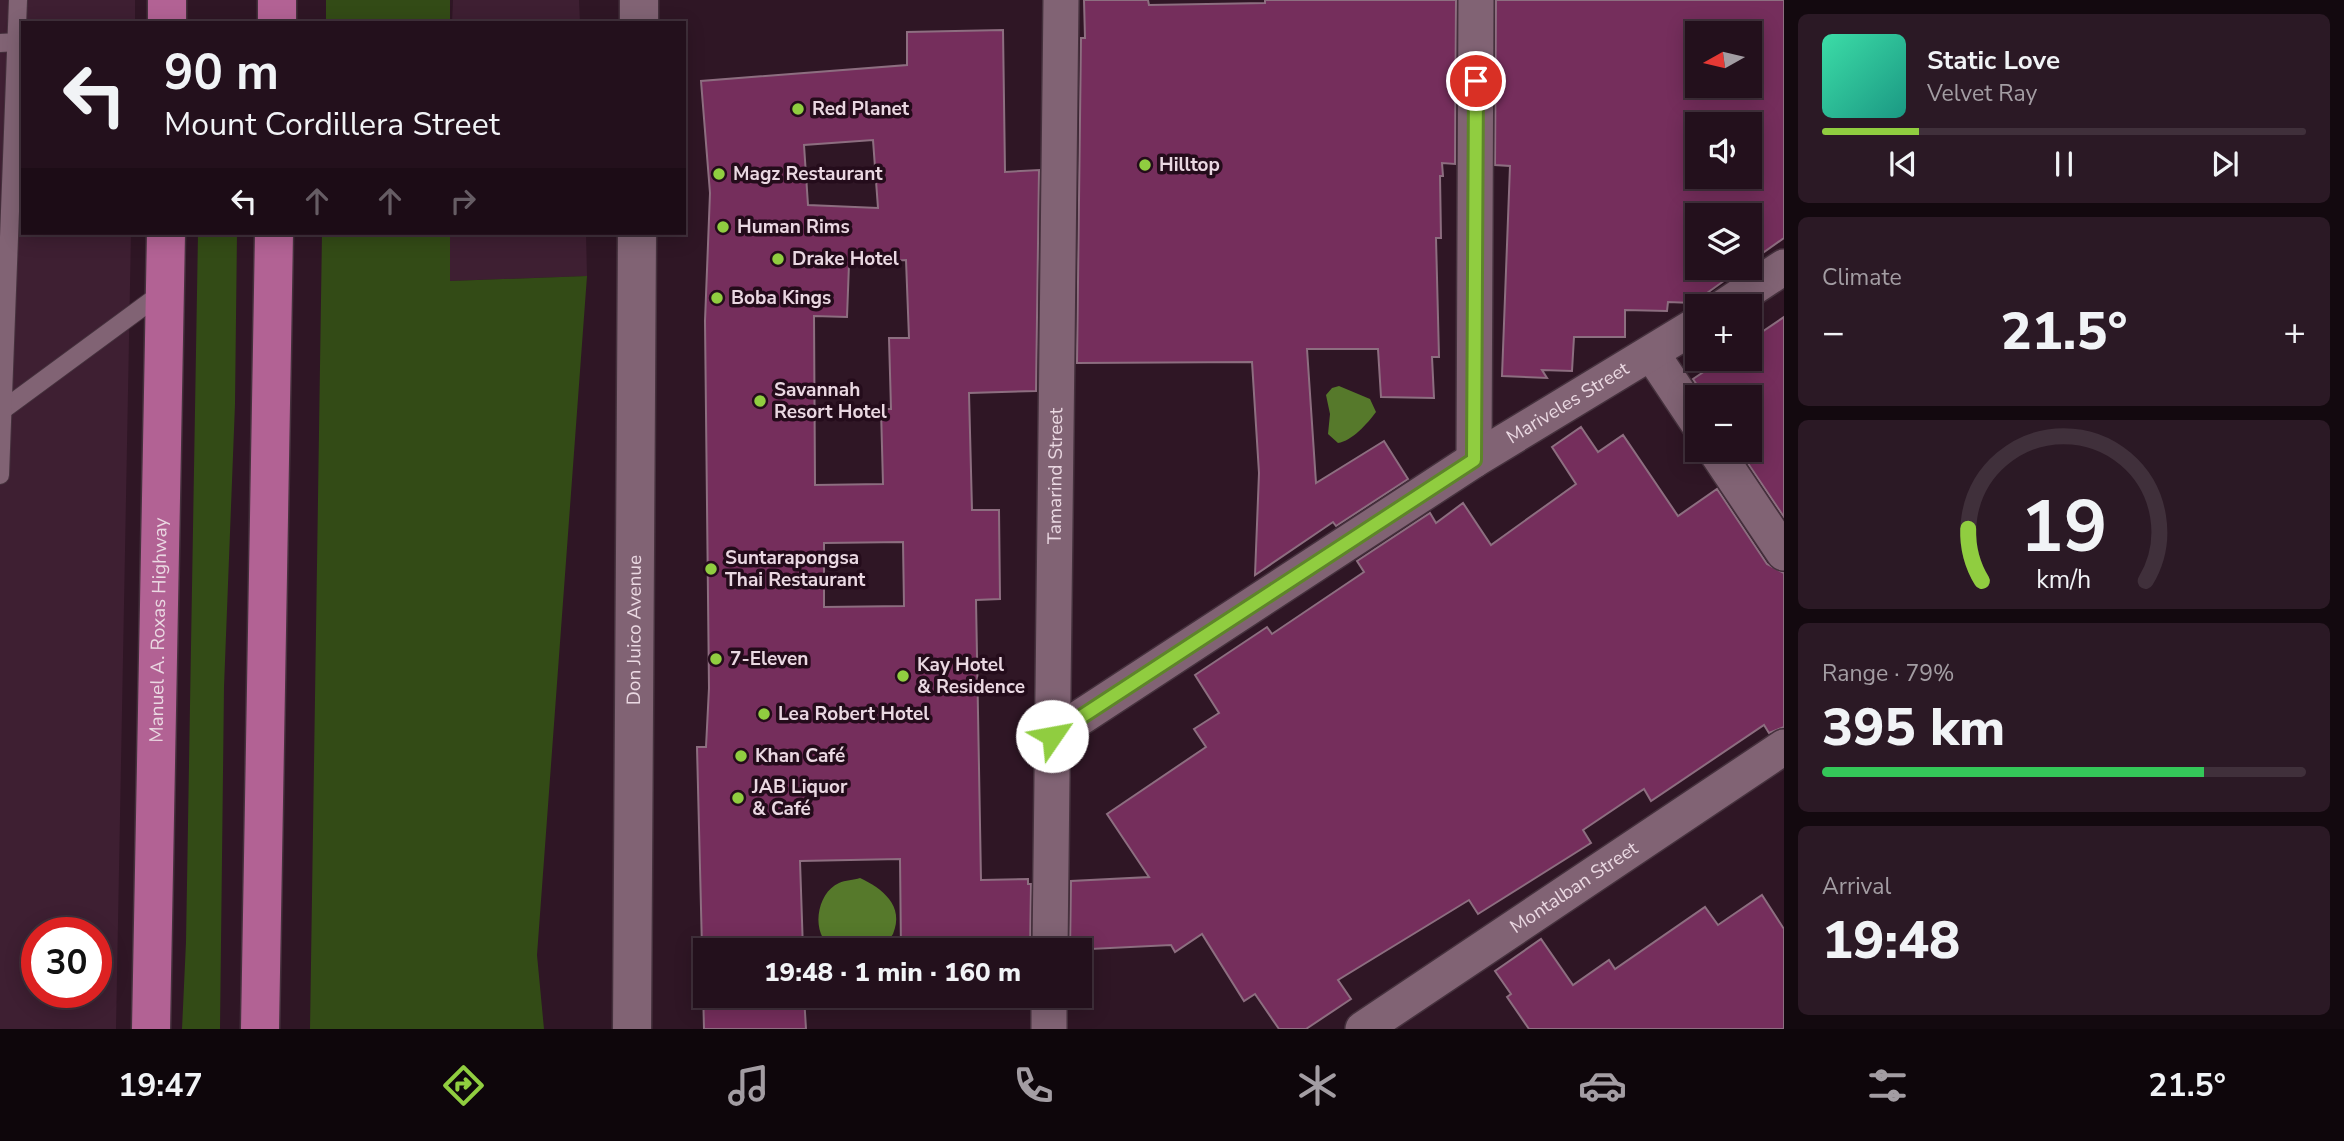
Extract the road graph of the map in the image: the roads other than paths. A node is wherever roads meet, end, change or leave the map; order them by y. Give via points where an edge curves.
1 (18, 0) edge
2 (167, 0) edge
3 (277, 0) edge
4 (639, 0) edge
5 (1042, 0) edge
6 (1061, 0) edge
7 (1476, 0) edge
8 (167, 21) edge
9 (277, 21) edge
10 (639, 21) edge
11 (9, 43) edge
12 (4, 201) edge
13 (166, 235) edge
14 (274, 235) edge
15 (637, 235) edge
16 (1784, 267) edge
17 (165, 290) junction
18 (2, 292) edge
19 (1743, 294) edge
20 (1685, 332) edge
21 (1652, 354) junction
22 (1685, 404) edge
23 (2, 412) edge
24 (1474, 460) junction
25 (1723, 462) edge
26 (0, 475) edge
27 (1784, 553) edge
28 (1052, 736) junction
29 (1784, 747) edge
30 (1049, 938) edge
31 (1049, 1008) edge
32 (151, 1029) edge
33 (260, 1029) edge
34 (632, 1029) edge
35 (1049, 1029) edge
36 (1363, 1029) edge

1 - 11 lane
2 - 8 main road
3 - 9 main road
4 - 10 main road
5 - 6 street
6 - 28 street, Tamarind Street
7 - 24 street
11 - 12 lane
12 - 18 lane
13 - 17 main road, Manuel A. Roxas Highway
14 - 33 main road
15 - 34 main road, Don Juico Avenue
16 - 19 street
17 - 23 lane
17 - 32 main road, Manuel A. Roxas Highway
18 - 23 lane
20 - 21 street, Mariveles Street
21 - 22 street
21 - 24 street, Mariveles Street
23 - 26 lane
24 - 28 street, Mariveles Street
25 - 27 street
28 - 30 street, Tamarind Street
29 - 36 street, Montalban Street
31 - 35 street

